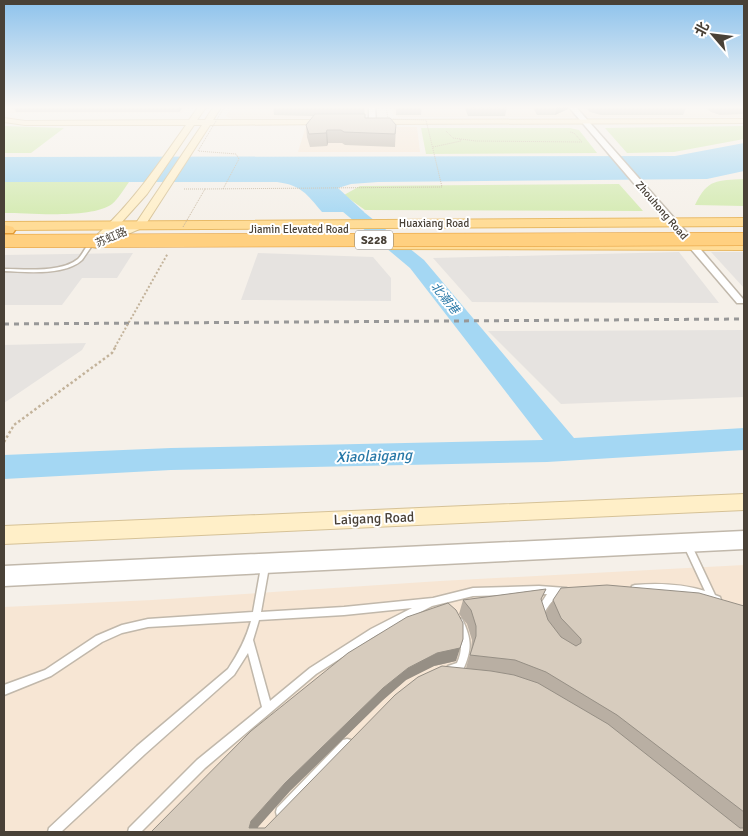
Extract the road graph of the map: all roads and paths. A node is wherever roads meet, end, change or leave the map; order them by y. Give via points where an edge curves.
1 (175, 145) edge
2 (193, 145) edge
3 (202, 145) edge
4 (441, 145) edge
5 (605, 145) edge
6 (433, 147) dead end
7 (184, 189) dead end
8 (205, 189) dead end
9 (223, 189) dead end
10 (671, 222) junction
11 (744, 222) edge
12 (116, 225) junction
13 (140, 225) junction
14 (744, 228) edge
15 (5, 231) edge
16 (744, 239) edge
17 (693, 246) junction
18 (744, 246) edge
19 (4, 247) edge
20 (89, 247) junction
21 (4, 270) edge
22 (740, 301) dead end
23 (744, 502) edge
24 (4, 535) edge
25 (744, 540) edge
26 (686, 543) junction
27 (266, 563) junction
28 (4, 576) edge
29 (628, 589) edge
30 (560, 592) junction
31 (580, 592) edge
32 (712, 598) junction
33 (433, 602) junction
34 (728, 606) edge
35 (258, 617) junction
36 (540, 621) edge
37 (249, 641) junction
38 (468, 675) edge
39 (4, 690) edge
40 (267, 708) junction
41 (352, 739) edge
42 (276, 818) edge
43 (53, 832) edge
44 (133, 832) edge

1 - 12 main road, 苏虹路
2 - 13 main road, 苏虹路
3 - 9 path, bridge via 198,151 236,154 239,159
4 - 6 path
5 - 10 street, Zhouhong Road
7 - 8 path, bridge
10 - 11 main road, Huaxiang Road
10 - 13 main road, Huaxiang Road
10 - 17 street, Zhouhong Road
12 - 13 main road, Huaxiang Road
12 - 15 main road, Huaxiang Road
12 - 20 main road, 苏虹路
13 - 20 main road, 苏虹路
14 - 15 highway, Jiamin Elevated Road / S228
15 - 16 highway, Jiamin Elevated Road / S228, bridge
17 - 18 main road, Huaxiang Road
17 - 20 main road, Huaxiang Road
17 - 22 street
19 - 20 main road, Huaxiang Road
20 - 21 lane via 78,261 62,267
23 - 24 main road, Laigang Road
25 - 26 street
26 - 27 street
26 - 32 lane
27 - 28 street
27 - 35 lane
29 - 32 lane via 687,589
30 - 31 lane
30 - 33 lane via 473,592
30 - 36 lane via 545,602 539,613
32 - 34 lane
33 - 35 lane
33 - 38 lane via 452,614 466,635 466,655 460,667 443,672
33 - 40 lane via 374,632 313,671
35 - 37 lane
35 - 39 lane via 148,624 122,629 99,639 48,673
37 - 40 lane
37 - 43 lane via 241,659 219,683
40 - 44 lane via 201,764
41 - 42 lane

